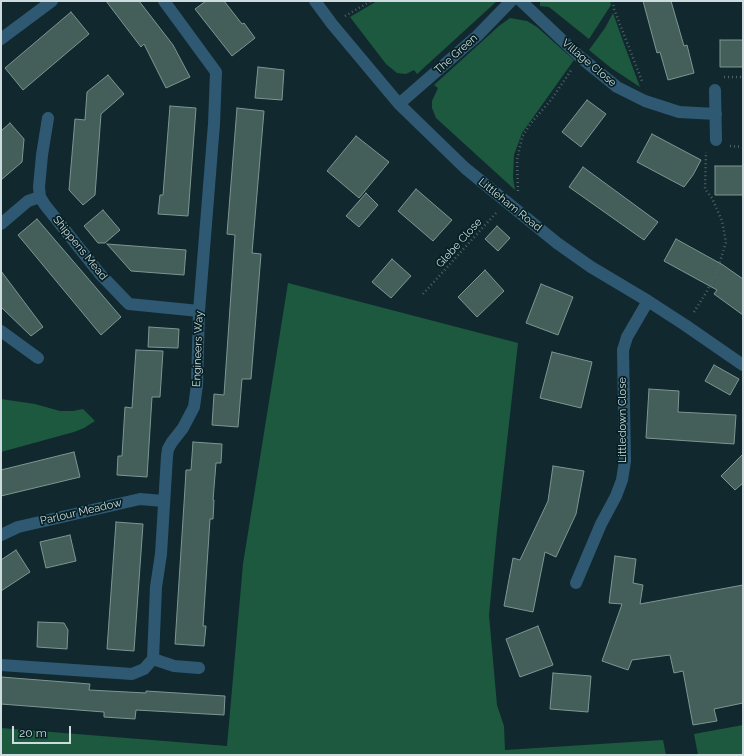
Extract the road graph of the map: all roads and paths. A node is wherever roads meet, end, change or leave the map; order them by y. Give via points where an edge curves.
1 (52, 1) edge
2 (164, 1) edge
3 (315, 1) edge
4 (370, 1) edge
5 (511, 1) edge
6 (520, 1) edge
7 (613, 1) edge
8 (332, 24) junction
9 (1, 39) edge
10 (580, 57) junction
11 (723, 76) dead end
12 (743, 77) edge
13 (714, 90) dead end
14 (644, 102) junction
15 (399, 104) junction
16 (716, 114) junction
17 (48, 118) dead end
18 (711, 142) joint
19 (729, 146) dead end
20 (743, 147) edge
21 (40, 197) junction
22 (507, 203) junction
23 (1, 224) edge
24 (423, 294) dead end
25 (648, 301) junction
26 (199, 310) junction
27 (685, 325) junction
28 (1, 331) edge
29 (38, 358) dead end
30 (743, 365) edge
31 (163, 501) junction
32 (1, 535) edge
33 (576, 583) dead end
34 (153, 659) junction
35 (1, 665) edge
36 (198, 668) dead end

1 - 9 street
2 - 26 street, Engineers Way via 216,72
3 - 8 street, Littleham Road
4 - 8 path
5 - 15 street, The Green via 477,36
6 - 10 street, Village Close
7 - 14 path via 643,86
8 - 15 street, Littleham Road
10 - 14 street, Village Close via 617,88
10 - 22 path, Glebe Close via 522,137 517,160 519,192
11 - 12 path
13 - 16 street
14 - 16 street, Village Close via 679,112
15 - 22 street, Littleham Road via 465,168
16 - 18 street
17 - 21 street via 42,155
18 - 27 path via 705,189 722,221 726,242 707,291
19 - 20 path
21 - 23 street via 28,201
21 - 26 street, Shippens Mead via 91,263 129,304
22 - 24 path, Glebe Close
22 - 25 street, Littleham Road via 585,263
25 - 27 street, Littleham Road
25 - 33 street, Littledown Close via 627,337 623,350 625,461 622,480
26 - 31 street, Engineers Way via 194,407 168,449
27 - 30 street, Littleham Road
28 - 29 street
31 - 32 street, Parlour Meadow via 140,499 18,527
31 - 34 street, Engineers Way
34 - 35 street via 144,669 132,674
34 - 36 street via 174,666

